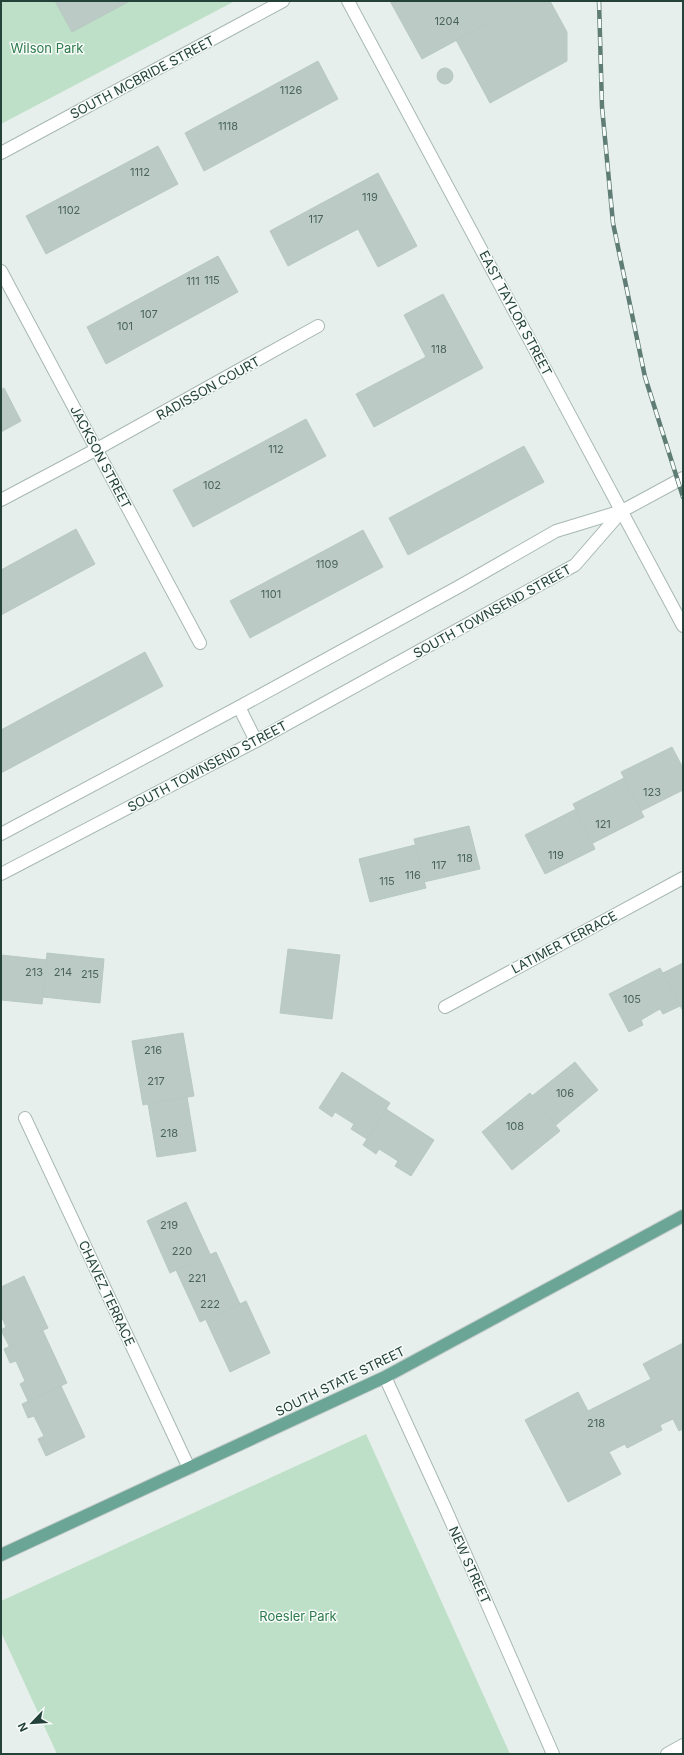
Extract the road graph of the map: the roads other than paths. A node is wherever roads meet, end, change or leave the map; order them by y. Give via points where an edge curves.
1 (283, 1) edge
2 (348, 1) edge
3 (1, 153) edge
4 (1, 271) edge
5 (318, 326) dead end
6 (97, 449) junction
7 (683, 478) edge
8 (1, 500) edge
9 (622, 511) junction
10 (683, 626) edge
11 (200, 643) dead end
12 (240, 707) junction
13 (256, 741) junction
14 (1, 834) edge
15 (1, 874) edge
16 (683, 878) edge
17 (445, 1007) dead end
18 (25, 1118) dead end
19 (683, 1216) edge
20 (384, 1378) junction
21 (189, 1468) junction
22 (1, 1555) edge
23 (683, 1745) edge
24 (553, 1754) edge
25 (667, 1754) edge

1 - 3 street, SOUTH MCBRIDE STREET
2 - 9 street, EAST TAYLOR STREET
4 - 6 street, JACKSON STREET
5 - 6 street, RADISSON COURT
6 - 8 street, RADISSON COURT
6 - 11 street, JACKSON STREET
7 - 9 street
9 - 10 street, EAST TAYLOR STREET
9 - 12 street via 556,531
9 - 13 street, SOUTH TOWNSEND STREET via 575,565
12 - 13 street
12 - 14 street
13 - 15 street, SOUTH TOWNSEND STREET
16 - 17 street, LATIMER TERRACE
18 - 21 street, CHAVEZ TERRACE
19 - 20 main road, SOUTH STATE STREET
20 - 21 main road, SOUTH STATE STREET
20 - 24 street, NEW STREET via 446,1510
21 - 22 main road, SOUTH STATE STREET
23 - 25 street

